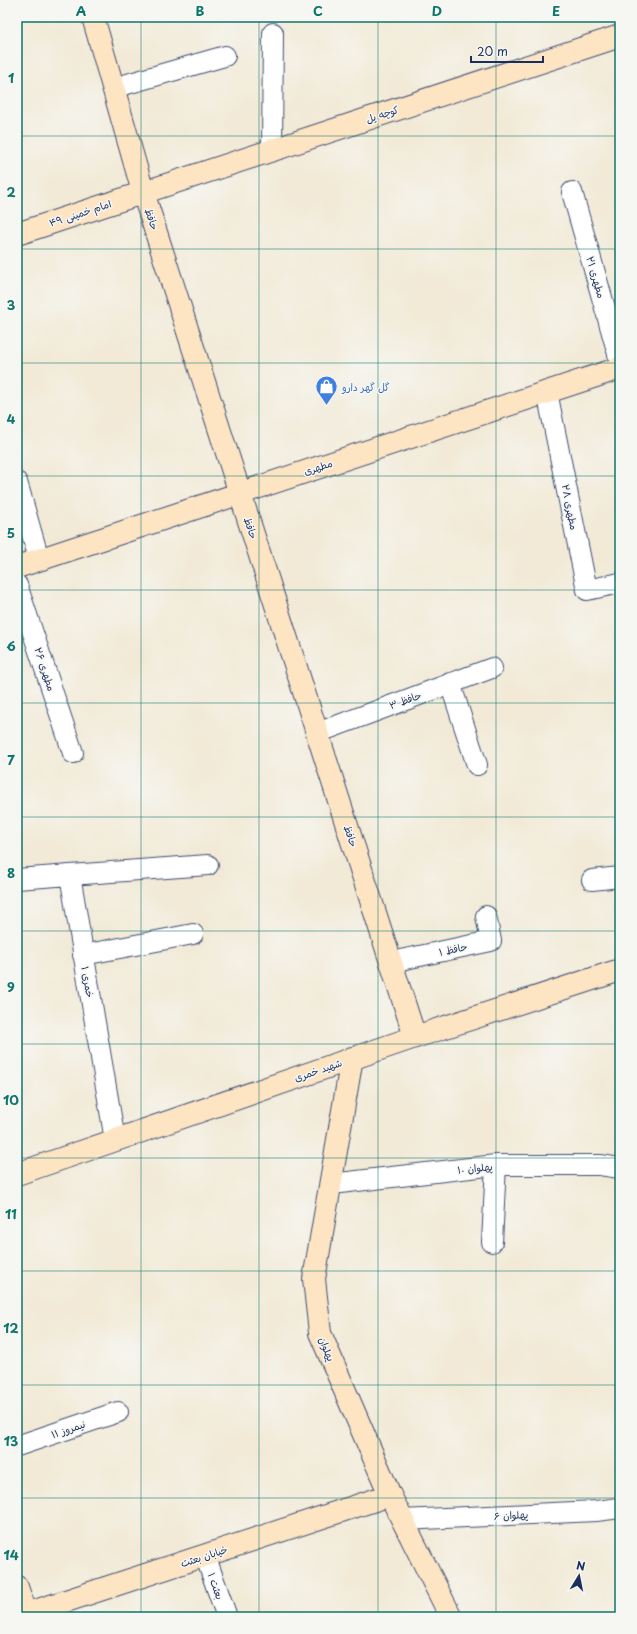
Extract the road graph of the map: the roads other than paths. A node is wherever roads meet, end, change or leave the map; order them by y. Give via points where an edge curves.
1 (92, 17) edge
2 (273, 33) dead end
3 (620, 36) edge
4 (224, 56) dead end
5 (113, 88) junction
6 (272, 150) junction
7 (143, 192) junction
8 (572, 192) dead end
9 (17, 234) edge
10 (620, 362) edge
11 (620, 368) edge
12 (547, 392) junction
13 (17, 482) edge
14 (240, 493) junction
15 (38, 559) junction
16 (17, 567) edge
17 (620, 583) edge
18 (17, 585) edge
19 (492, 668) dead end
20 (450, 683) junction
21 (318, 733) junction
22 (73, 753) dead end
23 (477, 765) dead end
24 (208, 864) dead end
25 (70, 875) junction
26 (620, 877) edge
27 (17, 879) edge
28 (592, 880) dead end
29 (486, 916) dead end
30 (194, 934) dead end
31 (83, 955) junction
32 (391, 962) junction
33 (620, 970) edge
34 (415, 1037) junction
35 (352, 1058) junction
36 (115, 1140) junction
37 (496, 1165) junction
38 (620, 1168) edge
39 (17, 1174) edge
40 (330, 1184) junction
41 (492, 1242) dead end
42 (118, 1412) dead end
43 (17, 1446) edge
44 (390, 1495) junction
45 (620, 1508) edge
46 (402, 1520) junction
47 (205, 1555) junction
48 (17, 1587) edge
49 (23, 1616) edge
50 (226, 1617) edge
51 (451, 1617) edge

1 - 5 street, حافظ
2 - 6 street
3 - 6 street, کوچه یل
4 - 5 street
5 - 7 street, حافظ
6 - 7 street, کوچه یل
7 - 9 street, امام خمینی ۴۹
7 - 14 street, حافظ
8 - 10 street, مطهری ۲۱
11 - 12 street, مطهری
12 - 14 street, مطهری
12 - 17 street, مطهری ۲۸ via 587,590
13 - 15 street
14 - 15 street, مطهری
14 - 21 street, حافظ
15 - 16 street, مطهری
18 - 22 street, مطهری ۲۶
19 - 20 street, حافظ ۳
20 - 21 street, حافظ ۳
20 - 23 street
21 - 32 street, حافظ
24 - 25 street
25 - 27 street
25 - 31 street, خمری ۱
26 - 28 street
29 - 32 street, حافظ ۱ via 491,941
30 - 31 street
31 - 36 street, خمری ۱
32 - 34 street, حافظ
33 - 34 street, شهید خمری
34 - 35 street, شهید خمری
35 - 36 street, شهید خمری
35 - 40 street, پهلوان
36 - 39 street, شهید خمری
37 - 38 street, پهلوان ۱۰ via 600,1165
37 - 40 street, پهلوان ۱۰
37 - 41 street
40 - 44 street, پهلوان via 314,1279 320,1333
42 - 43 street, نیمروز ۱۱
44 - 46 street, پهلوان
44 - 47 street, خیابان بعثت
45 - 46 street, پهلوان ۶
46 - 51 street, پهلوان
47 - 49 street, خیابان بعثت
47 - 50 street, بعثت ۱
48 - 49 street

